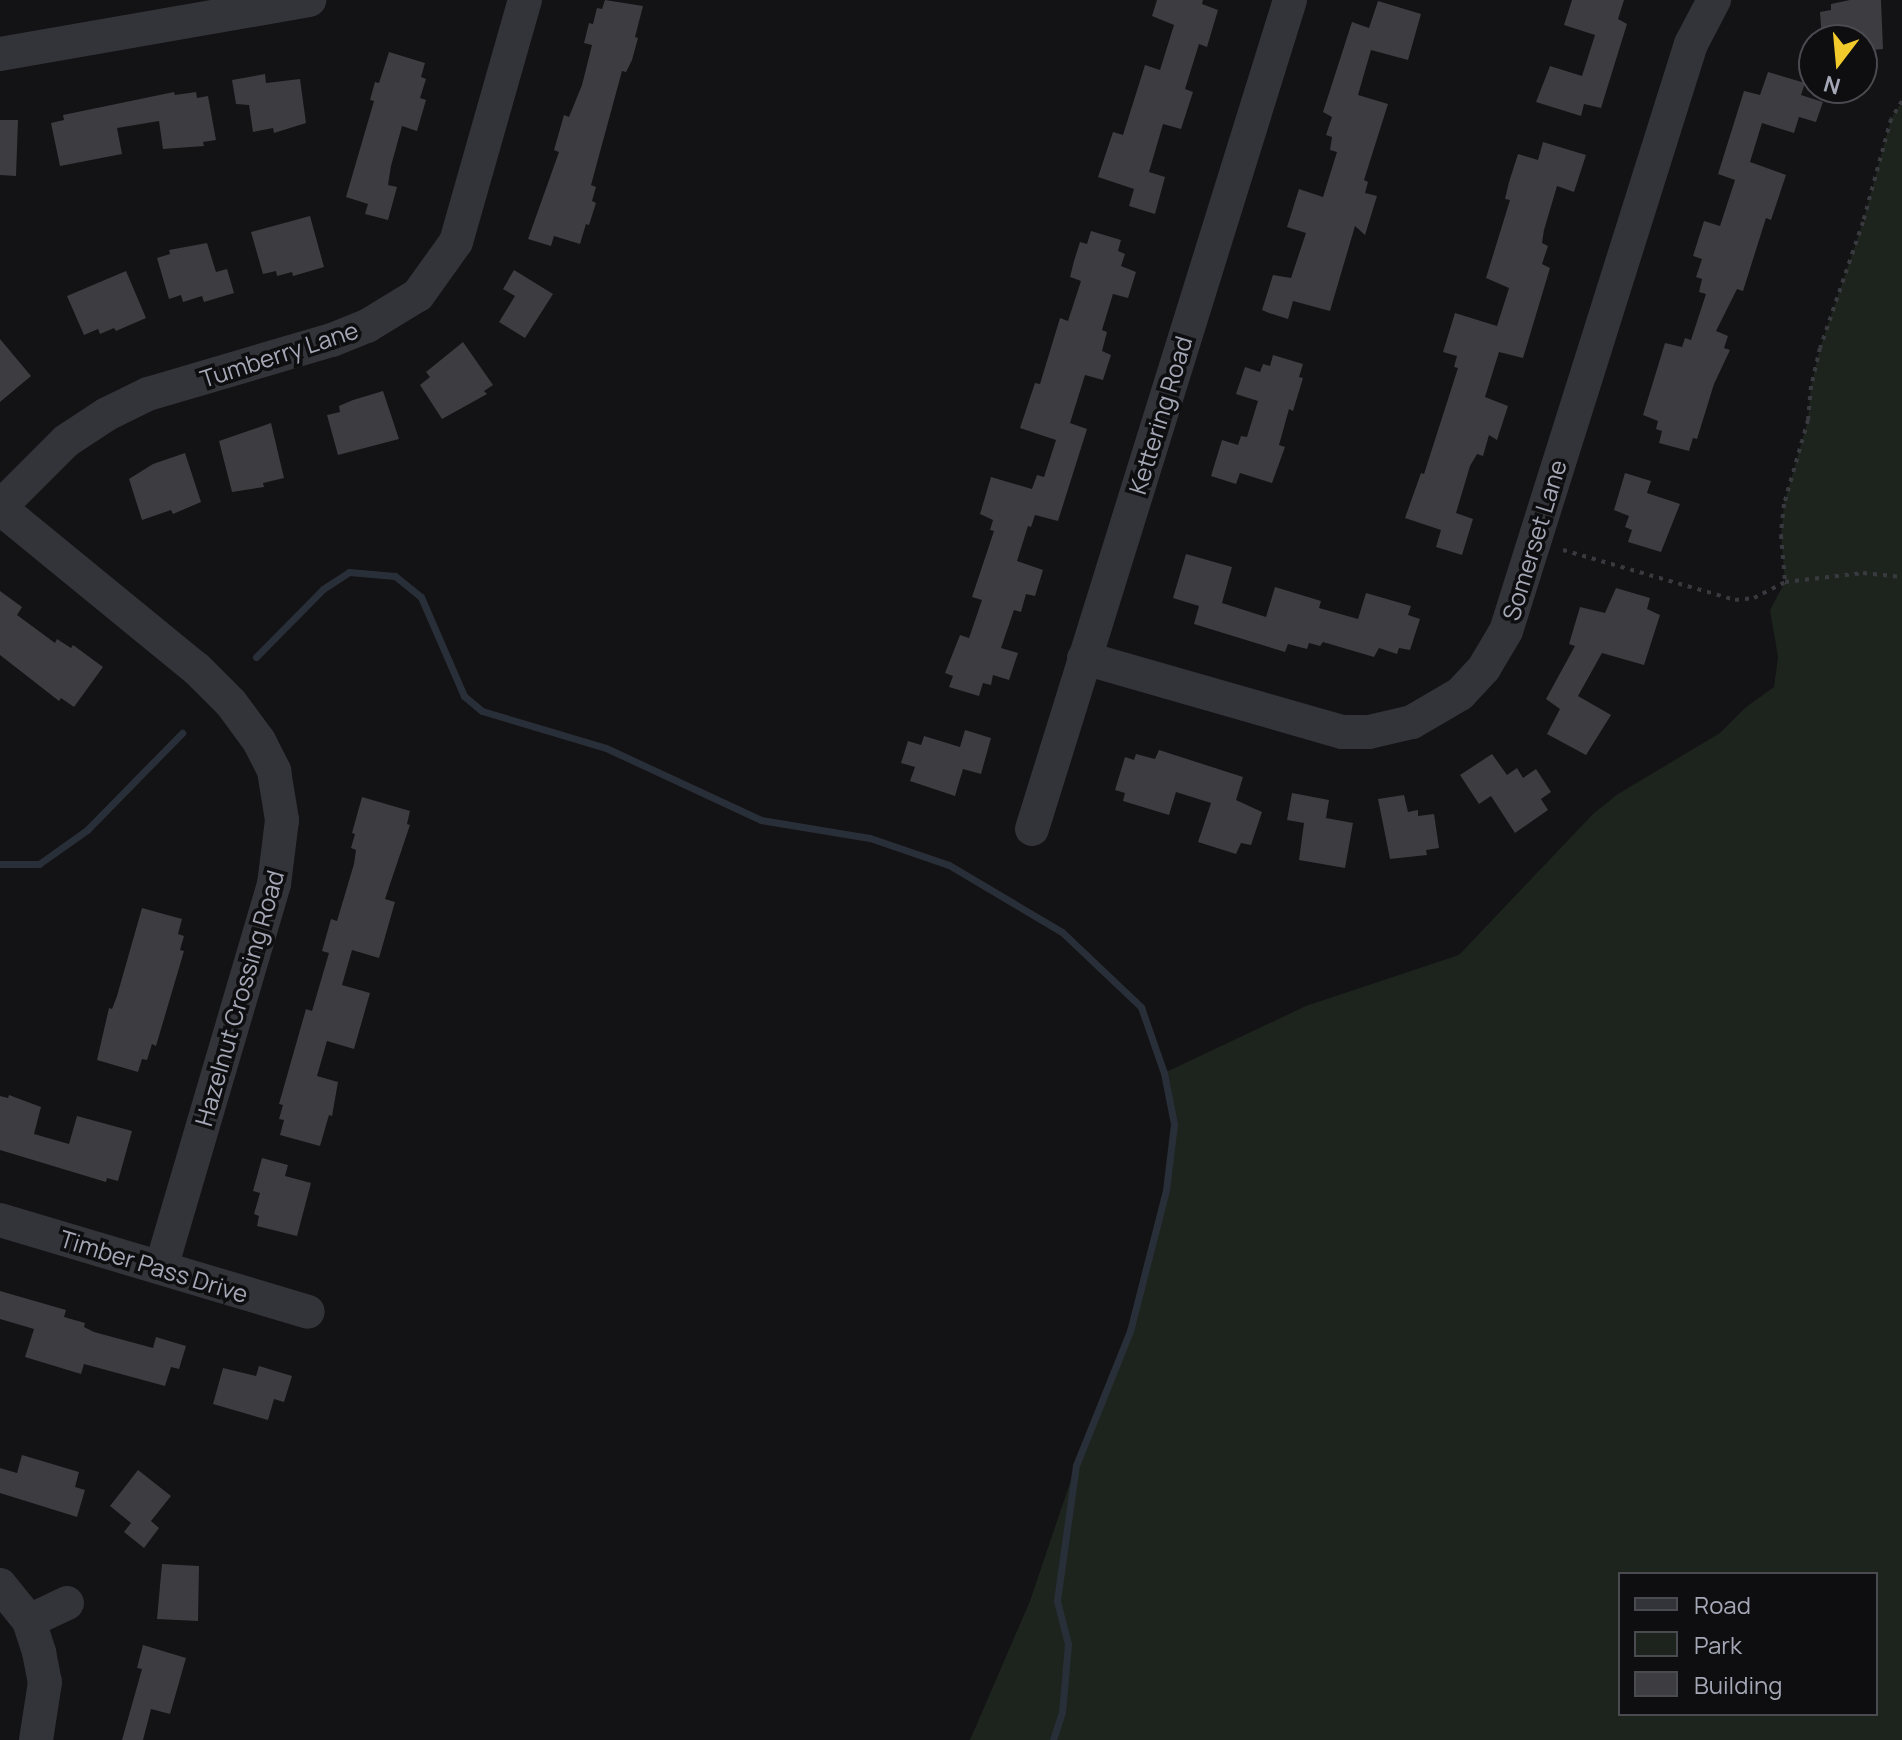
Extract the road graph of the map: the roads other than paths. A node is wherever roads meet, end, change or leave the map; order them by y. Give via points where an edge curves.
1 (309, 0) edge
2 (525, 0) edge
3 (1290, 0) edge
4 (1714, 0) edge
5 (0, 54) edge
6 (0, 507) edge
7 (1084, 658) junction
8 (1032, 829) dead end
9 (0, 1220) edge
10 (161, 1267) junction
11 (308, 1312) dead end
12 (0, 1585) edge
13 (67, 1603) dead end
14 (29, 1621) junction
15 (36, 1740) edge

1 - 5 street
2 - 6 street, Tumberry Lane via 456,242 418,295 332,340 148,394 107,414 66,441
3 - 7 street, Kettering Road
4 - 7 street, Somerset Lane via 1691,44 1506,631 1484,668 1460,694 1412,722 1342,732
6 - 10 street, Hazelnut Crossing Road via 197,669 231,703 274,771 282,820 274,884
7 - 8 street, Kettering Road
9 - 10 street, Timber Pass Drive
10 - 11 street, Timber Pass Drive
12 - 14 street
13 - 14 street
14 - 15 street via 45,1682

